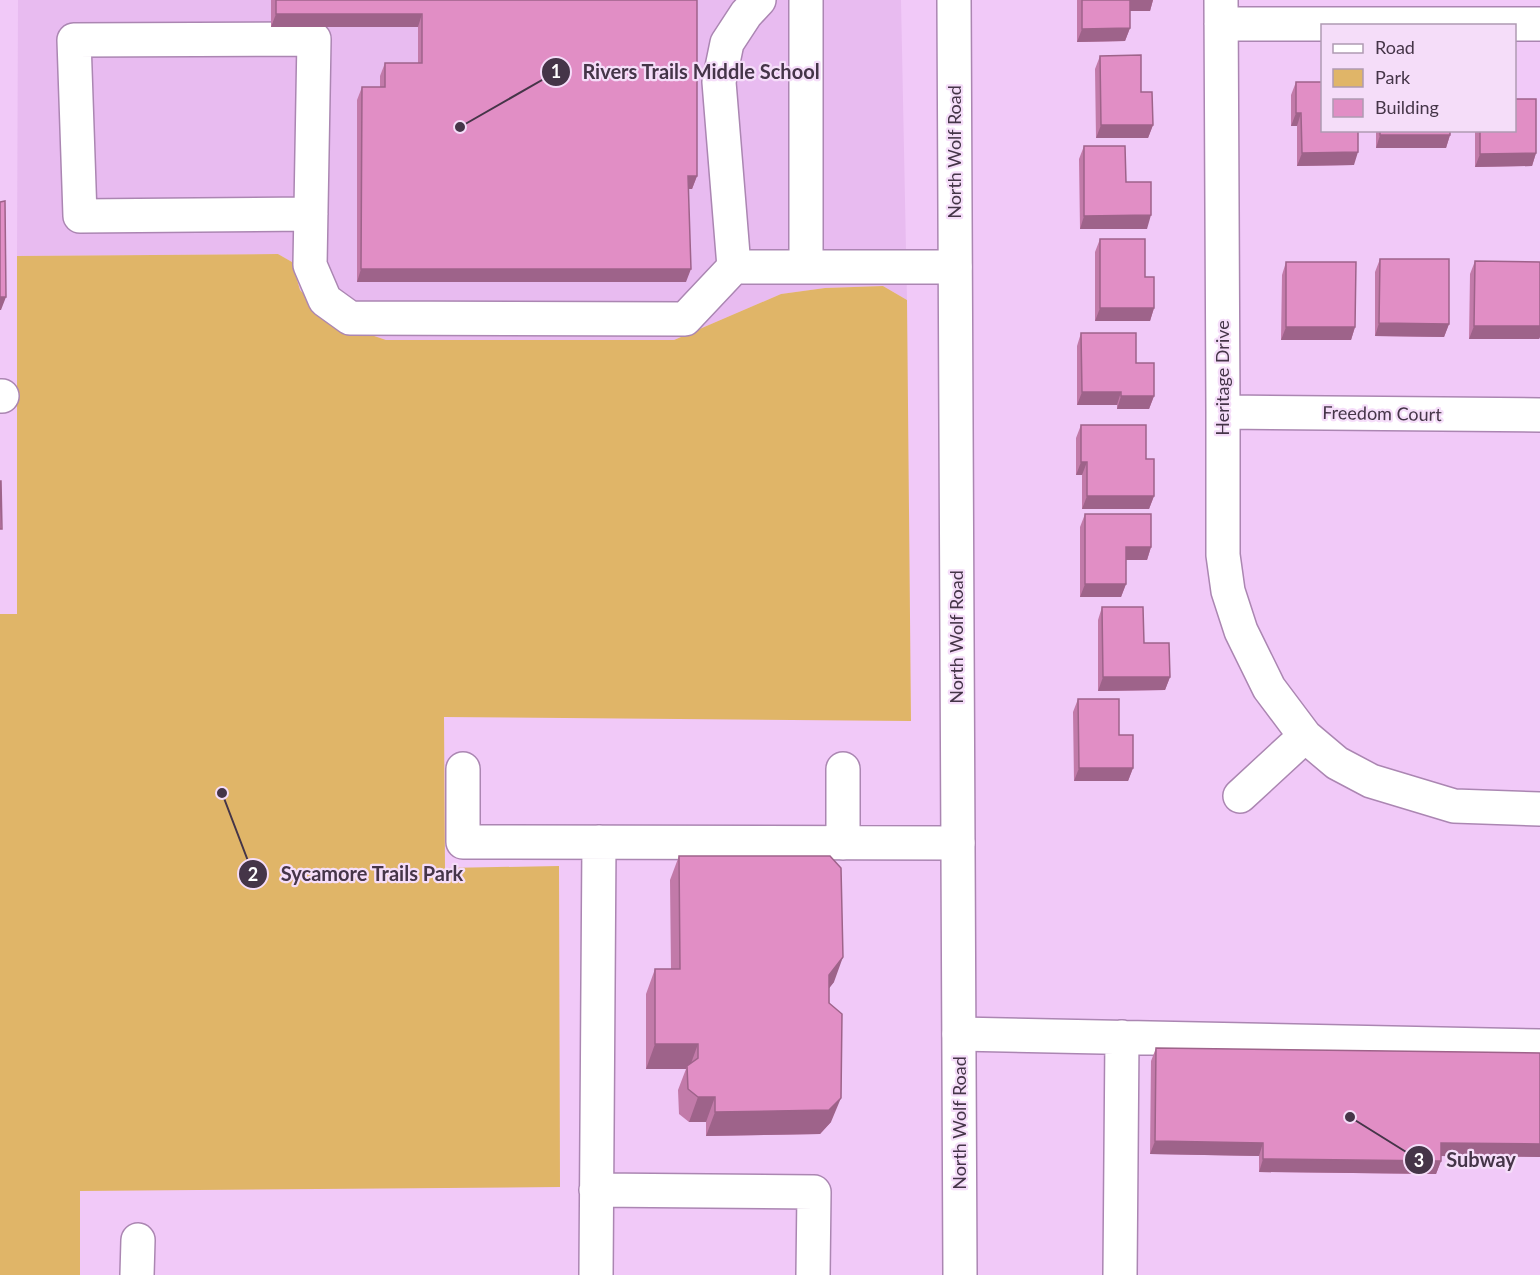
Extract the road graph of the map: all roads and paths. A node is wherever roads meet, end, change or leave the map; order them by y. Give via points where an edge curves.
1 (759, 0) edge
2 (807, 0) edge
3 (954, 0) edge
4 (1221, 12) edge
5 (1540, 24) edge
6 (311, 214) junction
7 (734, 267) junction
8 (807, 267) junction
9 (955, 267) junction
10 (1223, 412) junction
11 (1540, 415) edge
12 (1305, 736) junction
13 (463, 769) dead end
14 (843, 769) dead end
15 (1240, 796) dead end
16 (1540, 809) edge
17 (599, 842) junction
18 (843, 843) junction
19 (958, 843) junction
20 (959, 1034) junction
21 (1122, 1037) junction
22 (1540, 1046) edge
23 (596, 1190) junction
24 (138, 1240) dead end
25 (137, 1275) edge
26 (596, 1275) edge
27 (813, 1275) edge
28 (960, 1275) edge
29 (1120, 1275) edge

1 - 7 street via 727,43 719,82
2 - 8 street
3 - 9 street, North Wolf Road
4 - 5 street
4 - 10 street, Heritage Drive
6 - 6 street via 315,39 75,40 80,216
6 - 7 street via 310,265 325,300 350,318 685,319
7 - 8 street
8 - 9 street
9 - 19 street, North Wolf Road
10 - 11 street, Freedom Court
10 - 12 street, Heritage Drive via 1223,555 1228,591 1241,631 1269,687
12 - 15 street
12 - 16 street, Heritage Drive via 1337,763 1371,781 1409,794 1455,806
13 - 17 street via 463,842
14 - 18 street
17 - 18 street
17 - 23 street
18 - 19 street
19 - 20 street, North Wolf Road
20 - 21 street
20 - 28 street, North Wolf Road
21 - 22 street
21 - 29 street
23 - 26 street
23 - 27 street via 814,1192
24 - 25 street

